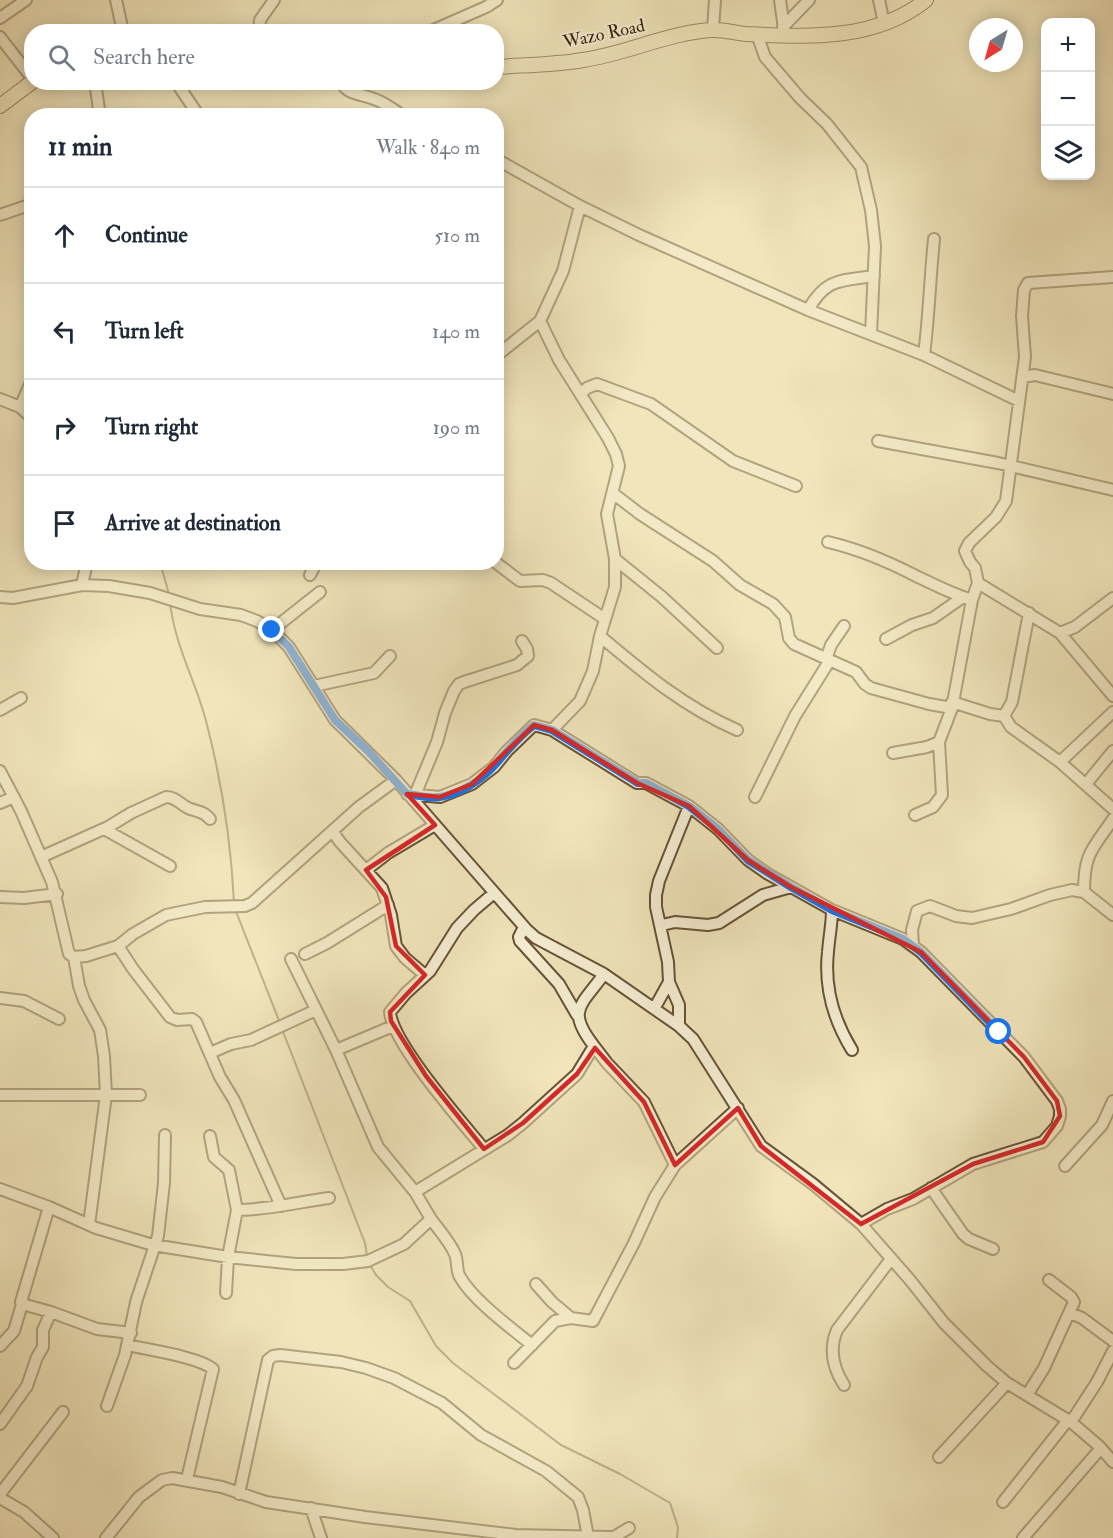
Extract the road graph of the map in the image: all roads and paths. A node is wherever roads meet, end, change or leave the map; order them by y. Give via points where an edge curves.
1 (26, 0) edge
2 (116, 0) edge
3 (274, 0) edge
4 (497, 0) edge
5 (715, 0) edge
6 (780, 0) edge
7 (809, 0) edge
8 (879, 0) edge
9 (926, 0) edge
10 (484, 3) edge
11 (0, 18) edge
12 (884, 22) junction
13 (121, 24) edge
14 (260, 24) edge
15 (444, 24) edge
16 (713, 29) junction
17 (784, 32) junction
18 (757, 34) junction
19 (0, 37) edge
20 (504, 66) edge
21 (24, 69) edge
22 (24, 86) edge
23 (96, 90) edge
24 (181, 90) edge
25 (348, 90) edge
26 (0, 106) edge
27 (99, 108) edge
28 (194, 108) edge
29 (389, 108) edge
30 (504, 163) edge
31 (580, 206) junction
32 (24, 207) edge
33 (0, 215) edge
34 (934, 239) dead end
35 (874, 276) junction
36 (1113, 277) edge
37 (808, 310) junction
38 (540, 321) junction
39 (871, 334) junction
40 (504, 350) edge
41 (924, 355) junction
42 (1023, 376) junction
43 (1113, 393) edge
44 (581, 394) junction
45 (24, 398) edge
46 (4, 401) edge
47 (1019, 401) junction
48 (20, 407) junction
49 (24, 411) edge
50 (0, 412) edge
51 (878, 441) dead end
52 (1009, 467) junction
53 (796, 486) dead end
54 (1113, 490) edge
55 (614, 494) junction
56 (828, 542) dead end
57 (615, 559) junction
58 (504, 569) edge
59 (85, 570) edge
60 (313, 570) edge
61 (310, 575) dead end
62 (978, 583) junction
63 (82, 585) junction
64 (320, 592) dead end
65 (0, 597) edge
66 (1113, 598) edge
67 (968, 599) junction
68 (1029, 613) junction
69 (605, 619) junction
70 (844, 626) dead end
71 (272, 630) junction
72 (1060, 633) junction
73 (600, 636) junction
74 (886, 639) dead end
75 (522, 641) dead end
76 (717, 648) dead end
77 (390, 656) dead end
78 (828, 659) junction
79 (314, 687) junction
80 (1113, 696) edge
81 (21, 698) dead end
82 (952, 705) junction
83 (0, 710) edge
84 (1113, 712) edge
85 (1004, 716) junction
86 (552, 730) junction
87 (737, 730) dead end
88 (939, 742) junction
89 (1113, 751) edge
90 (893, 753) dead end
91 (1060, 762) junction
92 (0, 771) edge
93 (396, 780) junction
94 (1086, 784) junction
95 (411, 794) junction
96 (14, 797) junction
97 (755, 797) dead end
98 (0, 803) edge
99 (689, 806) junction
100 (1113, 810) edge
101 (915, 815) dead end
102 (210, 819) dead end
103 (1113, 819) edge
104 (435, 825) junction
105 (104, 829) junction
106 (333, 832) junction
107 (42, 856) junction
108 (170, 866) dead end
109 (366, 870) junction
110 (791, 887) junction
111 (1084, 892) junction
112 (494, 893) junction
113 (57, 894) junction
114 (0, 897) edge
115 (388, 905) junction
116 (832, 910) junction
117 (1113, 915) edge
118 (662, 925) junction
119 (524, 927) junction
120 (118, 946) junction
121 (913, 946) junction
122 (305, 954) dead end
123 (74, 957) junction
124 (291, 959) dead end
125 (604, 974) junction
126 (424, 975) junction
127 (669, 982) junction
128 (0, 998) edge
129 (654, 1009) junction
130 (316, 1010) junction
131 (577, 1015) junction
132 (59, 1019) dead end
133 (393, 1026) junction
134 (679, 1026) junction
135 (594, 1046) junction
136 (336, 1050) junction
137 (852, 1050) dead end
138 (210, 1053) junction
139 (0, 1095) edge
140 (106, 1095) junction
141 (140, 1095) dead end
142 (1113, 1101) edge
143 (738, 1108) junction
144 (1110, 1118) edge
145 (165, 1135) dead end
146 (210, 1136) dead end
147 (484, 1149) junction
148 (675, 1165) junction
149 (1065, 1166) dead end
150 (931, 1188) junction
151 (0, 1189) edge
152 (415, 1192) junction
153 (330, 1198) dead end
154 (281, 1206) junction
155 (49, 1207) junction
156 (237, 1210) junction
157 (431, 1219) junction
158 (861, 1224) junction
159 (89, 1225) junction
160 (153, 1245) junction
161 (993, 1248) dead end
162 (228, 1257) junction
163 (891, 1258) junction
164 (1049, 1280) dead end
165 (536, 1284) dead end
166 (226, 1293) dead end
167 (22, 1304) junction
168 (51, 1312) junction
169 (1070, 1313) junction
170 (571, 1318) junction
171 (130, 1333) junction
172 (1113, 1341) edge
173 (128, 1345) junction
174 (532, 1345) junction
175 (0, 1346) edge
176 (1113, 1351) edge
177 (514, 1363) dead end
178 (1007, 1383) junction
179 (844, 1385) dead end
180 (1027, 1395) junction
181 (107, 1406) dead end
182 (63, 1412) dead end
183 (1070, 1421) junction
184 (0, 1424) edge
185 (1101, 1448) junction
186 (939, 1457) dead end
187 (1113, 1462) edge
188 (187, 1479) junction
189 (239, 1494) junction
190 (0, 1496) edge
191 (1004, 1502) dead end
192 (311, 1508) junction
193 (629, 1528) dead end
194 (588, 1537) edge
195 (53, 1538) edge
196 (106, 1538) edge
197 (321, 1538) edge
198 (1023, 1538) edge

1 - 11 street
2 - 13 street
3 - 14 street
4 - 10 street
5 - 16 street
6 - 17 street
7 - 17 street
8 - 12 street
9 - 12 main road, Wazo Road via 906,14
10 - 15 street
12 - 17 main road, Wazo Road via 866,30 824,36
16 - 18 main road, Wazo Road
16 - 20 main road, Wazo Road via 584,60
17 - 18 main road, Wazo Road
18 - 35 street via 765,57 861,167 871,210
19 - 21 street
22 - 26 main road
23 - 27 street
24 - 28 street
25 - 29 street
30 - 31 street
31 - 37 street
31 - 38 street via 563,271
32 - 33 street
34 - 41 street
35 - 37 street via 832,282
35 - 39 street
36 - 42 street via 1028,283 1022,316
37 - 39 street
38 - 40 street
38 - 44 street
39 - 41 street
41 - 47 street
42 - 43 street via 1035,375
42 - 47 street
44 - 53 street via 597,384 651,404 733,461
44 - 55 street via 616,454 619,466
45 - 48 street
46 - 48 street
46 - 50 street
47 - 52 street
48 - 49 street
51 - 52 street
52 - 54 street
52 - 62 street via 1006,501 965,551
55 - 57 street via 607,514
55 - 78 street via 713,561 740,585 773,604 785,617 794,644
56 - 67 street
57 - 69 street via 615,587
57 - 76 street
58 - 69 street via 520,581 551,583
59 - 63 street
60 - 61 street
62 - 67 street
62 - 68 street
63 - 65 street
63 - 71 street via 150,593 200,609 241,615
64 - 71 street
66 - 72 street via 1075,627
67 - 74 street
67 - 82 street
68 - 72 street
68 - 85 street via 1012,702
69 - 73 street
70 - 78 street via 831,645
71 - 79 street via 289,647
72 - 80 street
73 - 86 street via 586,691
73 - 87 street via 663,689
75 - 95 street via 528,656 522,663 464,682 454,691 437,742
77 - 79 street via 374,674
78 - 82 street via 856,672 871,688 929,704
78 - 97 street
79 - 93 street via 335,720
81 - 83 street
82 - 85 street
82 - 88 street
84 - 91 street
85 - 91 street via 1011,727
86 - 95 street via 534,725 472,784 440,797
86 - 99 street via 638,783 646,783
88 - 90 street
88 - 101 street via 942,795 933,807
89 - 94 street
91 - 94 street
92 - 96 street
93 - 95 street
93 - 106 street
94 - 100 street
95 - 104 street
96 - 98 street
96 - 107 street
99 - 110 street via 748,860
99 - 118 street via 659,881 656,907
102 - 105 street via 204,812 166,797
103 - 111 street via 1087,856
104 - 109 street
104 - 112 street
105 - 107 street
105 - 108 street
106 - 109 street
106 - 120 street via 252,903 166,915
107 - 113 street
109 - 115 street via 382,888
110 - 116 street
110 - 118 street via 763,895 719,923
111 - 117 street
111 - 121 street via 1063,891 972,918 930,906 923,908 917,911 912,930
112 - 119 street
112 - 126 street via 457,928
113 - 114 street
113 - 123 street via 66,947
115 - 122 street
115 - 126 street via 396,946
116 - 121 street
116 - 137 street via 827,953 831,1009
118 - 127 street
119 - 125 street via 536,938
119 - 131 street via 520,941 559,984
120 - 123 street
120 - 138 street via 170,1017 196,1022
121 - 150 street via 1024,1057 1060,1109 1056,1126 1043,1142 974,1164
123 - 140 street via 79,986 100,1030
124 - 130 street
125 - 129 street
125 - 131 street
126 - 133 street via 390,1012
127 - 129 street
127 - 134 street via 679,1005
128 - 132 street via 24,1000
129 - 134 street
130 - 136 street
130 - 138 street via 251,1040
131 - 135 street
133 - 136 street
133 - 147 street via 426,1076
134 - 143 street via 693,1039
135 - 147 street via 577,1074 523,1123
135 - 148 street via 644,1102
136 - 152 street via 378,1147
138 - 154 street
139 - 140 street
140 - 141 street
140 - 159 street
142 - 144 street
143 - 148 street
143 - 158 street via 761,1146
144 - 149 street
145 - 160 street via 164,1183 158,1236
146 - 156 street via 214,1157 229,1170
147 - 152 street
148 - 170 street via 593,1321
150 - 158 street
150 - 161 street via 963,1234
151 - 155 street
152 - 157 street
153 - 154 street
154 - 156 street
155 - 159 street
155 - 167 street
156 - 162 street
157 - 162 street via 404,1244 368,1261 296,1264
157 - 174 street via 454,1252 458,1275 466,1285
158 - 163 street
159 - 160 street
160 - 162 street
160 - 171 street
162 - 166 street
163 - 178 street via 944,1323
163 - 179 street via 832,1341
164 - 169 street via 1071,1297 1074,1302
165 - 170 street
167 - 168 street
167 - 175 street via 14,1331
168 - 171 street via 97,1329
168 - 184 street via 27,1386
169 - 172 street
169 - 180 street
170 - 174 street via 552,1323
171 - 173 street
173 - 181 street
173 - 188 street via 190,1359 213,1369
174 - 177 street
176 - 183 street
178 - 180 street
178 - 186 street
180 - 183 street
182 - 190 street
183 - 185 street
183 - 191 street
185 - 187 street
185 - 198 street
188 - 189 street
188 - 196 street via 162,1480 129,1507
189 - 192 street
189 - 194 street via 268,1360 280,1355 341,1362 394,1378 442,1402 489,1440 546,1471 582,1503
190 - 195 street
192 - 194 street via 516,1535
192 - 197 street
193 - 194 street via 614,1537

